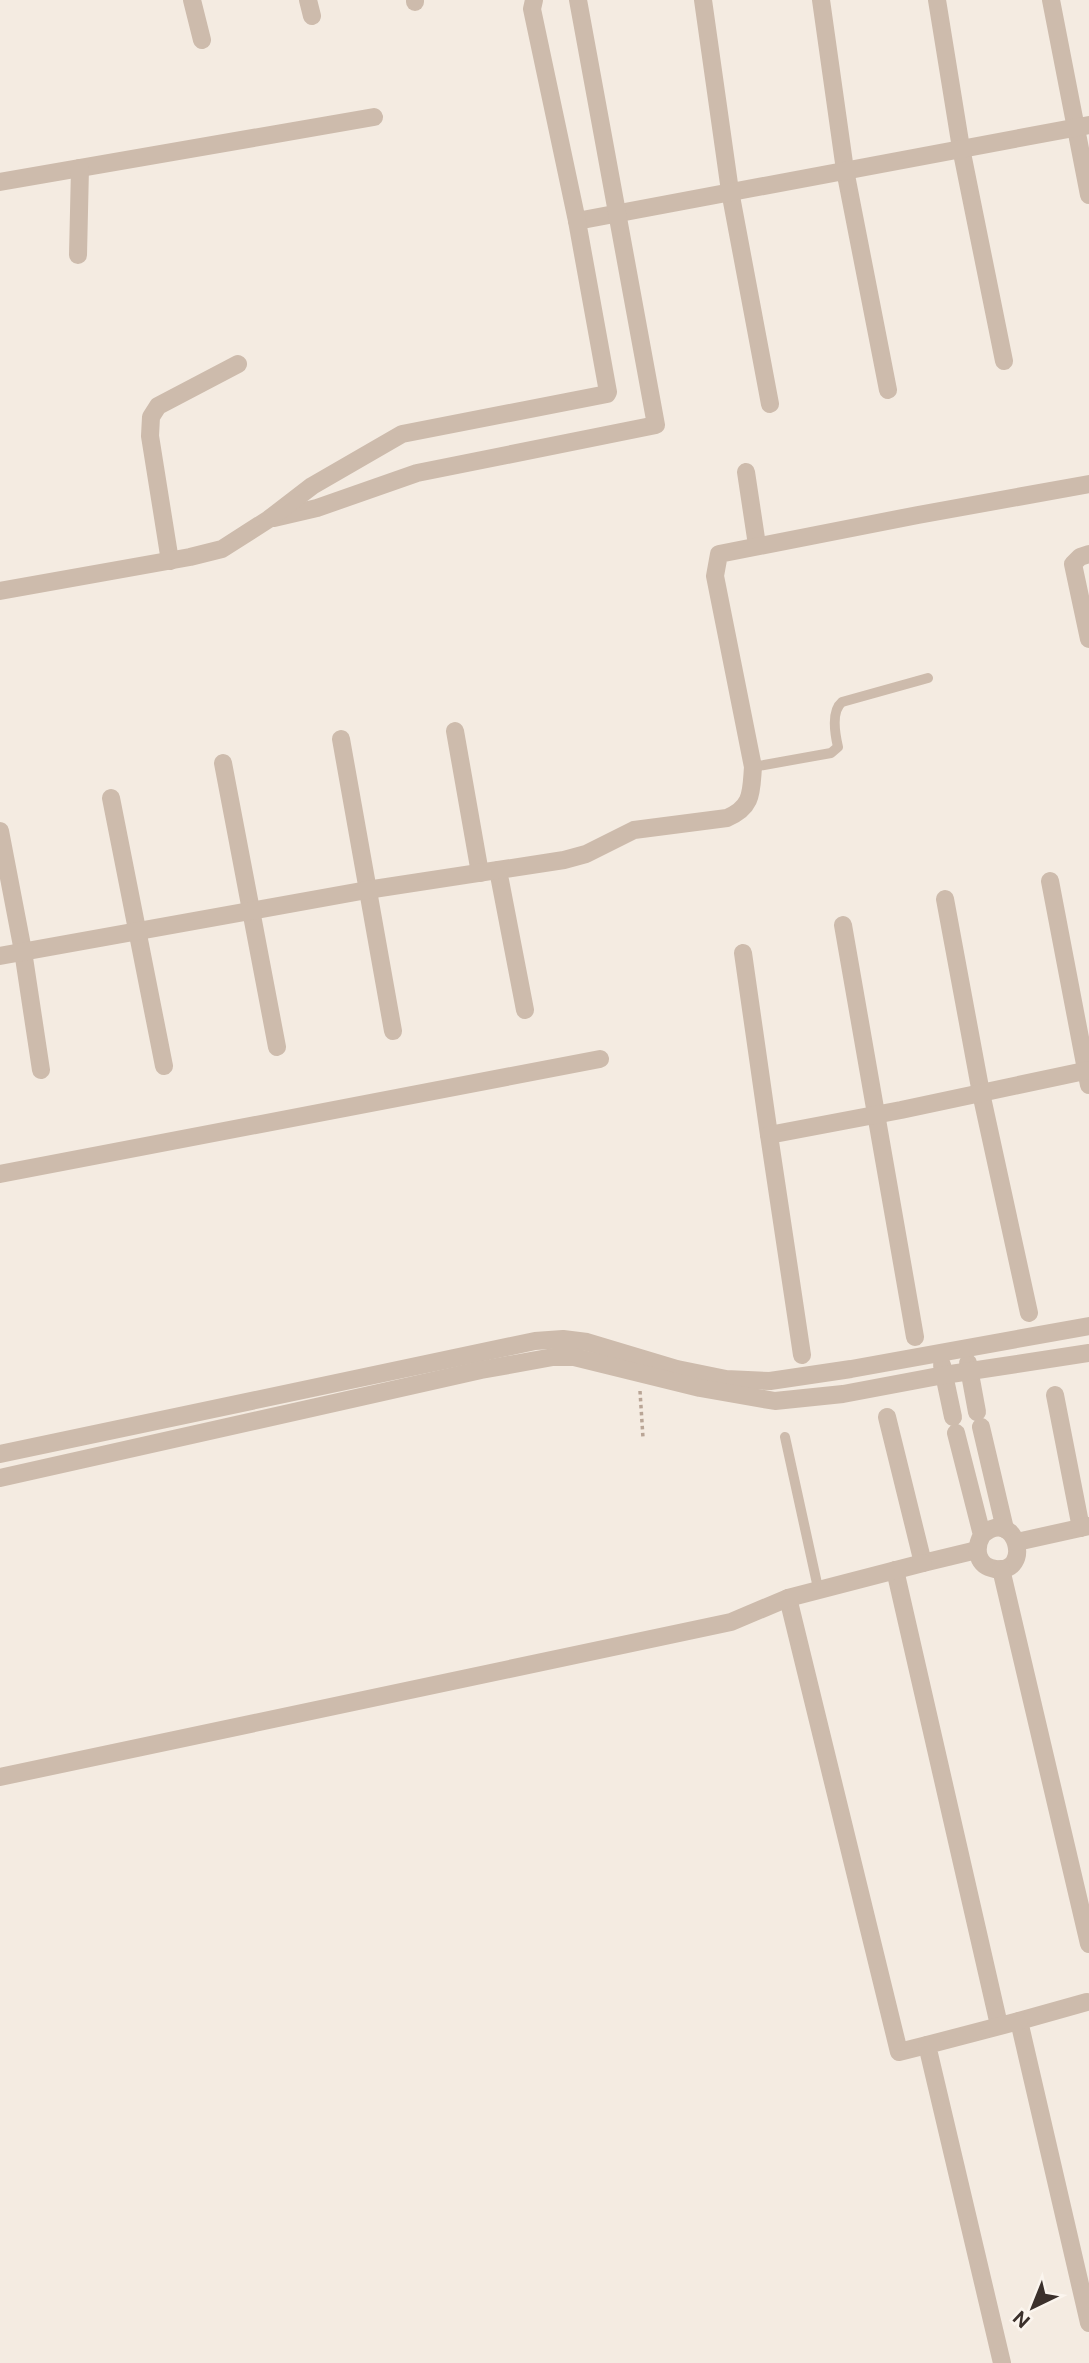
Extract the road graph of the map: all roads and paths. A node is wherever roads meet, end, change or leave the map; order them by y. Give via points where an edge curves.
1 (192, 0) edge
2 (534, 0) edge
3 (578, 0) edge
4 (703, 0) edge
5 (821, 0) edge
6 (937, 0) edge
7 (1051, 0) edge
8 (202, 40) dead end
9 (374, 117) dead end
10 (1083, 126) edge
11 (961, 148) junction
12 (80, 168) junction
13 (845, 170) junction
14 (0, 182) edge
15 (730, 191) junction
16 (1089, 195) edge
17 (617, 213) junction
18 (577, 221) junction
19 (78, 256) dead end
20 (1004, 361) dead end
21 (238, 364) dead end
22 (888, 390) dead end
23 (770, 404) dead end
24 (746, 472) dead end
25 (1089, 484) edge
26 (269, 519) junction
27 (757, 545) junction
28 (1089, 554) edge
29 (170, 561) junction
30 (0, 591) edge
31 (1089, 639) edge
32 (928, 678) dead end
33 (455, 731) dead end
34 (341, 739) dead end
35 (223, 763) dead end
36 (753, 767) junction
37 (111, 798) dead end
38 (0, 831) edge
39 (489, 872) junction
40 (1051, 881) dead end
41 (367, 890) junction
42 (945, 899) dead end
43 (251, 912) junction
44 (843, 925) dead end
45 (138, 931) junction
46 (23, 951) junction
47 (743, 953) dead end
48 (0, 956) edge
49 (524, 1010) dead end
50 (393, 1031) dead end
51 (277, 1047) dead end
52 (600, 1059) dead end
53 (164, 1066) dead end
54 (41, 1070) dead end
55 (1088, 1075) edge
56 (981, 1093) junction
57 (875, 1115) junction
58 (769, 1135) junction
59 (0, 1174) edge
60 (1029, 1314) dead end
61 (1089, 1326) edge
62 (915, 1337) dead end
63 (965, 1349) junction
64 (940, 1353) junction
65 (1089, 1353) edge
66 (803, 1367) junction
67 (969, 1371) junction
68 (639, 1372) junction
69 (944, 1375) junction
70 (677, 1376) junction
71 (725, 1386) junction
72 (1055, 1395) dead end
73 (807, 1399) junction
74 (887, 1417) dead end
75 (785, 1437) dead end
76 (643, 1438) dead end
77 (0, 1454) edge
78 (0, 1478) edge
79 (1085, 1527) edge
80 (1011, 1536) junction
81 (980, 1543) junction
82 (923, 1563) junction
83 (1001, 1569) junction
84 (895, 1570) junction
85 (818, 1588) junction
86 (788, 1598) junction
87 (0, 1777) edge
88 (1089, 1944) edge
89 (1088, 2000) edge
90 (1019, 2021) junction
91 (999, 2025) junction
92 (927, 2045) junction
93 (1089, 2323) edge
94 (1002, 2363) edge

1 - 8 street
2 - 18 street via 532,9
3 - 17 street
4 - 15 street
5 - 13 street
6 - 11 street
7 - 10 street
9 - 12 street
10 - 11 street
10 - 16 street
11 - 13 street
11 - 20 street
12 - 14 street
12 - 19 street
13 - 15 street
13 - 22 street
15 - 17 street
15 - 23 street
17 - 18 street
17 - 26 street via 654,426 417,473 317,508
18 - 26 street via 607,394 402,434 312,486
21 - 29 street via 158,406 151,417
24 - 27 street
25 - 27 street
26 - 29 street via 222,549
27 - 36 street via 719,554 715,576
28 - 31 street via 1073,564
29 - 30 street
32 - 36 lane via 842,702 835,712 838,747 831,753
33 - 39 street
34 - 41 street
35 - 43 street
36 - 39 street via 747,804 727,818 634,830 586,854
37 - 45 street
38 - 46 street
39 - 41 street
39 - 49 street
40 - 55 street
41 - 43 street
41 - 50 street
42 - 56 street
43 - 45 street
43 - 51 street
44 - 57 street
45 - 46 street
45 - 53 street
46 - 48 street
46 - 54 street
47 - 58 street
52 - 59 street
55 - 56 street
56 - 57 street
56 - 60 street
57 - 58 street
57 - 62 street
58 - 66 street
61 - 63 street
63 - 64 street
63 - 67 street
64 - 66 street
64 - 69 street
65 - 67 street
66 - 71 street via 770,1381
66 - 73 street
67 - 69 street
67 - 80 street
68 - 70 street
68 - 76 path
68 - 78 street via 574,1357 553,1357
69 - 73 street
69 - 81 street
70 - 71 street
70 - 77 street via 587,1342 535,1341
71 - 73 street via 775,1401
72 - 79 street
74 - 82 street
75 - 85 lane
79 - 80 street
80 - 81 street via 993,1528
80 - 83 street via 1018,1551 1016,1559
81 - 82 street
81 - 83 street via 985,1565
82 - 84 street
83 - 88 street
84 - 85 street
84 - 91 street
85 - 86 street
86 - 87 street via 731,1622
86 - 92 street via 899,2052
89 - 90 street
90 - 91 street
90 - 93 street
91 - 92 street
92 - 94 street

